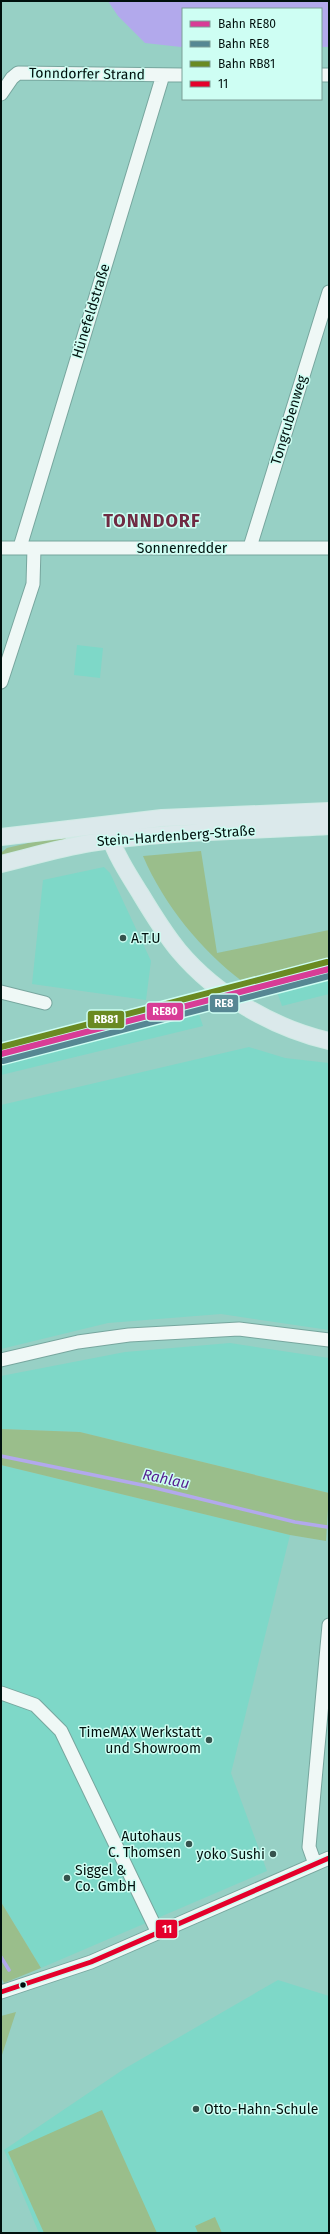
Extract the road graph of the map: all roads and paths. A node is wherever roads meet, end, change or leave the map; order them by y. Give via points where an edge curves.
1 (163, 75) junction
2 (182, 75) edge
3 (1, 94) edge
4 (329, 292) edge
5 (20, 547) junction
6 (250, 547) junction
7 (1, 548) edge
8 (34, 548) junction
9 (329, 548) edge
10 (1, 682) edge
11 (329, 811) edge
12 (106, 823) junction
13 (329, 826) edge
14 (1, 837) edge
15 (111, 840) junction
16 (1, 864) edge
17 (1, 992) edge
18 (45, 1003) dead end
19 (329, 1041) edge
20 (329, 1340) edge
21 (1, 1360) edge
22 (329, 1626) edge
23 (1, 1693) edge
24 (329, 1858) edge
25 (315, 1864) junction
26 (158, 1933) junction
27 (1, 1992) edge

1 - 2 street, Tonndorfer Strand
1 - 3 street, Tonndorfer Strand via 18,73
1 - 5 street, Hünefeldstraße
4 - 6 street, Tongrubenweg
5 - 7 street, Sonnenredder
5 - 8 street, Sonnenredder
6 - 8 street, Sonnenredder via 195,550
6 - 9 street, Sonnenredder
8 - 10 street via 33,584
11 - 12 main road, Stein-Hardenberg-Straße
12 - 14 main road, Stein-Hardenberg-Straße
12 - 15 main road
13 - 15 main road, Stein-Hardenberg-Straße
15 - 16 main road, Stein-Hardenberg-Straße
15 - 19 main road via 160,925 180,952 199,971 232,997 263,1016
17 - 18 street
20 - 21 street via 239,1329 129,1334 78,1342
22 - 25 street via 309,1847
23 - 26 street via 35,1705 60,1731
24 - 25 street
25 - 26 street
26 - 27 street via 91,1962

